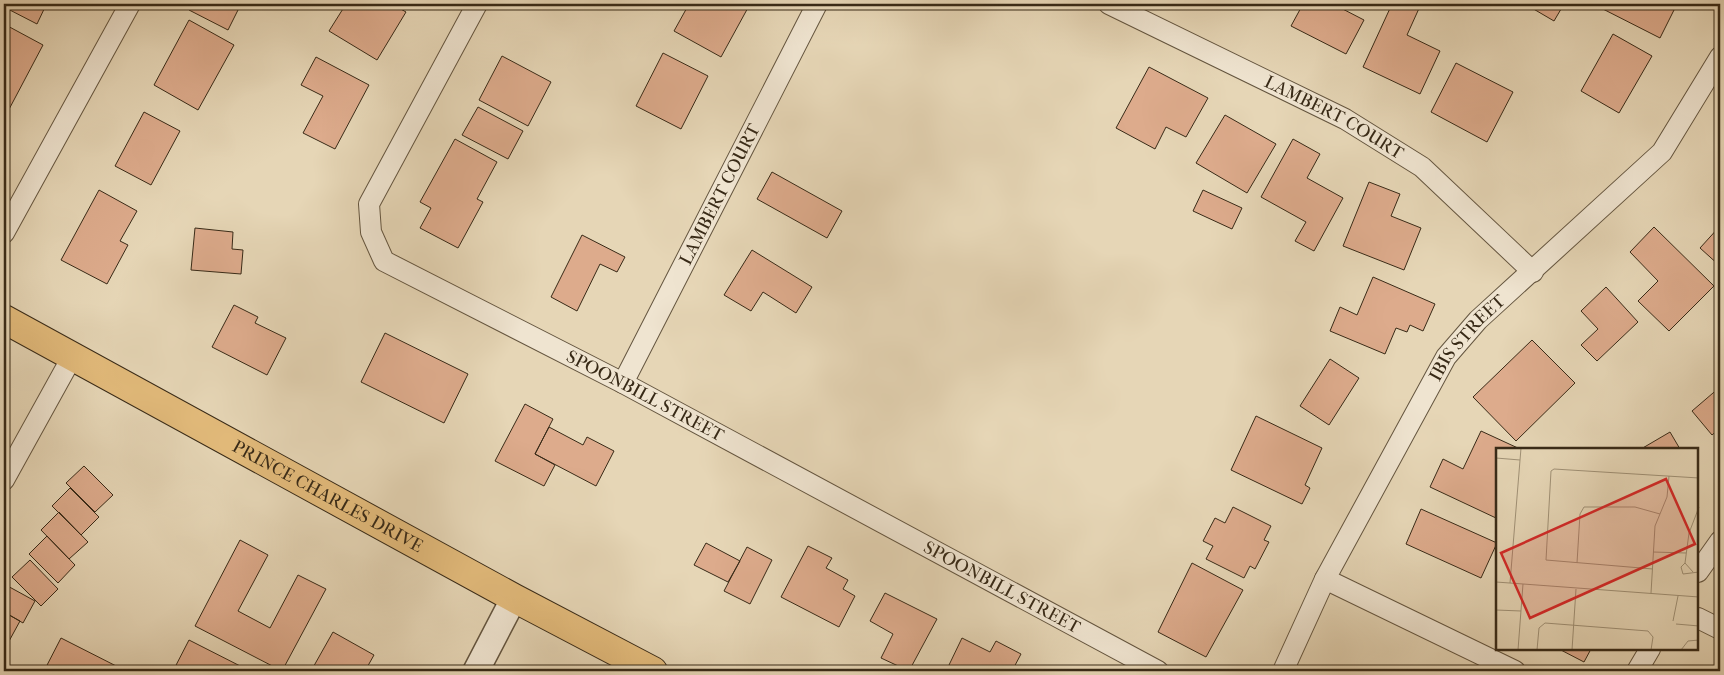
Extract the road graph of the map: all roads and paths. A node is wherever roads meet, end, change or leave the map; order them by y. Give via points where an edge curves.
1 (130, 4) edge
2 (477, 4) edge
3 (817, 4) edge
4 (1109, 4) edge
5 (1720, 56) edge
6 (4, 233) edge
7 (1533, 272) junction
8 (4, 319) edge
9 (72, 357) junction
10 (624, 383) junction
11 (4, 480) edge
12 (1720, 542) edge
13 (1699, 571) edge
14 (1326, 579) junction
15 (514, 598) junction
16 (1699, 618) edge
17 (1720, 629) edge
18 (1649, 650) edge
19 (476, 671) edge
20 (653, 671) edge
21 (1158, 671) edge
22 (1283, 671) edge
23 (1515, 671) edge
24 (1638, 671) edge

1 - 6 street
2 - 10 street, SPOONBILL STREET via 369,204 371,232 384,261
3 - 10 street, LAMBERT COURT
4 - 7 street, LAMBERT COURT via 1345,119 1422,167
5 - 7 street, IBIS STREET via 1662,152
7 - 14 street, IBIS STREET via 1478,320 1446,357
8 - 9 highway, PRINCE CHARLES DRIVE
9 - 11 street
9 - 15 highway, PRINCE CHARLES DRIVE
10 - 21 street, SPOONBILL STREET
12 - 13 street
14 - 22 street, IBIS STREET
14 - 23 street
15 - 19 street
15 - 20 highway, PRINCE CHARLES DRIVE
16 - 17 street
18 - 24 street

